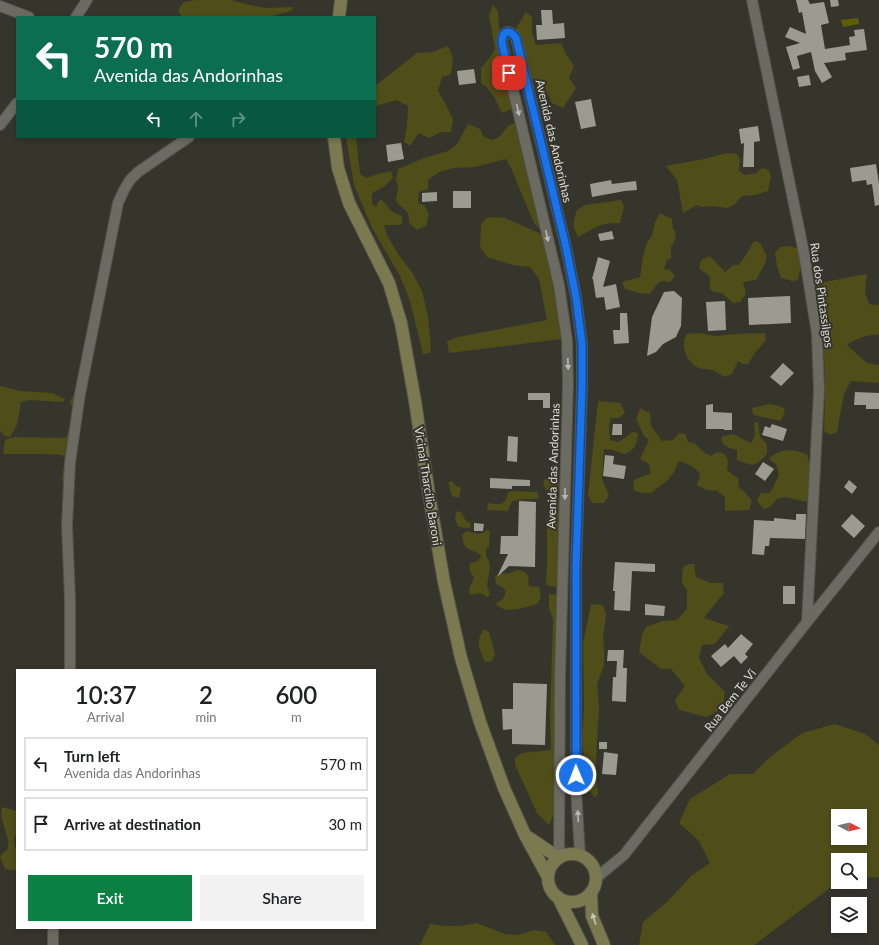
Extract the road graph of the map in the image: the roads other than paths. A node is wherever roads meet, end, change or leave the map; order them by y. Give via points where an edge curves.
1 (87, 0) edge
2 (340, 0) edge
3 (752, 0) edge
4 (0, 6) edge
5 (26, 16) edge
6 (77, 16) edge
7 (339, 16) edge
8 (16, 104) edge
9 (0, 125) edge
10 (188, 138) edge
11 (334, 138) edge
12 (879, 532) edge
13 (807, 622) junction
14 (70, 669) edge
15 (525, 835) junction
16 (580, 855) junction
17 (559, 858) junction
18 (548, 877) junction
19 (596, 878) junction
20 (591, 892) junction
21 (558, 897) junction
22 (53, 929) edge
23 (52, 945) edge
24 (582, 945) edge
25 (604, 945) edge

1 - 6 street
2 - 7 main road
3 - 13 street, Rua dos Pintassilgos via 804,253 817,334 819,392
4 - 5 street
8 - 9 street
10 - 14 street via 138,172 130,180 118,203 80,394 70,463 67,525
11 - 15 main road, Vicinal Tharcílio Baroni via 338,168 349,203 389,283 401,324 442,568 461,658 504,788
12 - 13 street, Rua Bem Te Vi
13 - 19 street, Rua Bem Te Vi via 624,855
15 - 17 main road
15 - 18 main road, Vicinal Tharcílio Baroni
16 - 17 main road via 565,855
16 -> 17 street, Avenida das Andorinhas via 576,790 576,566 582,344 566,247 516,38 506,32 502,43 559,285 567,340
16 - 19 main road via 592,864
17 - 18 main road via 553,863
18 - 21 main road via 549,885
19 - 20 main road
20 - 21 main road via 579,901 572,902
25 -> 20 main road via 592,916
21 - 24 main road
22 - 23 street

